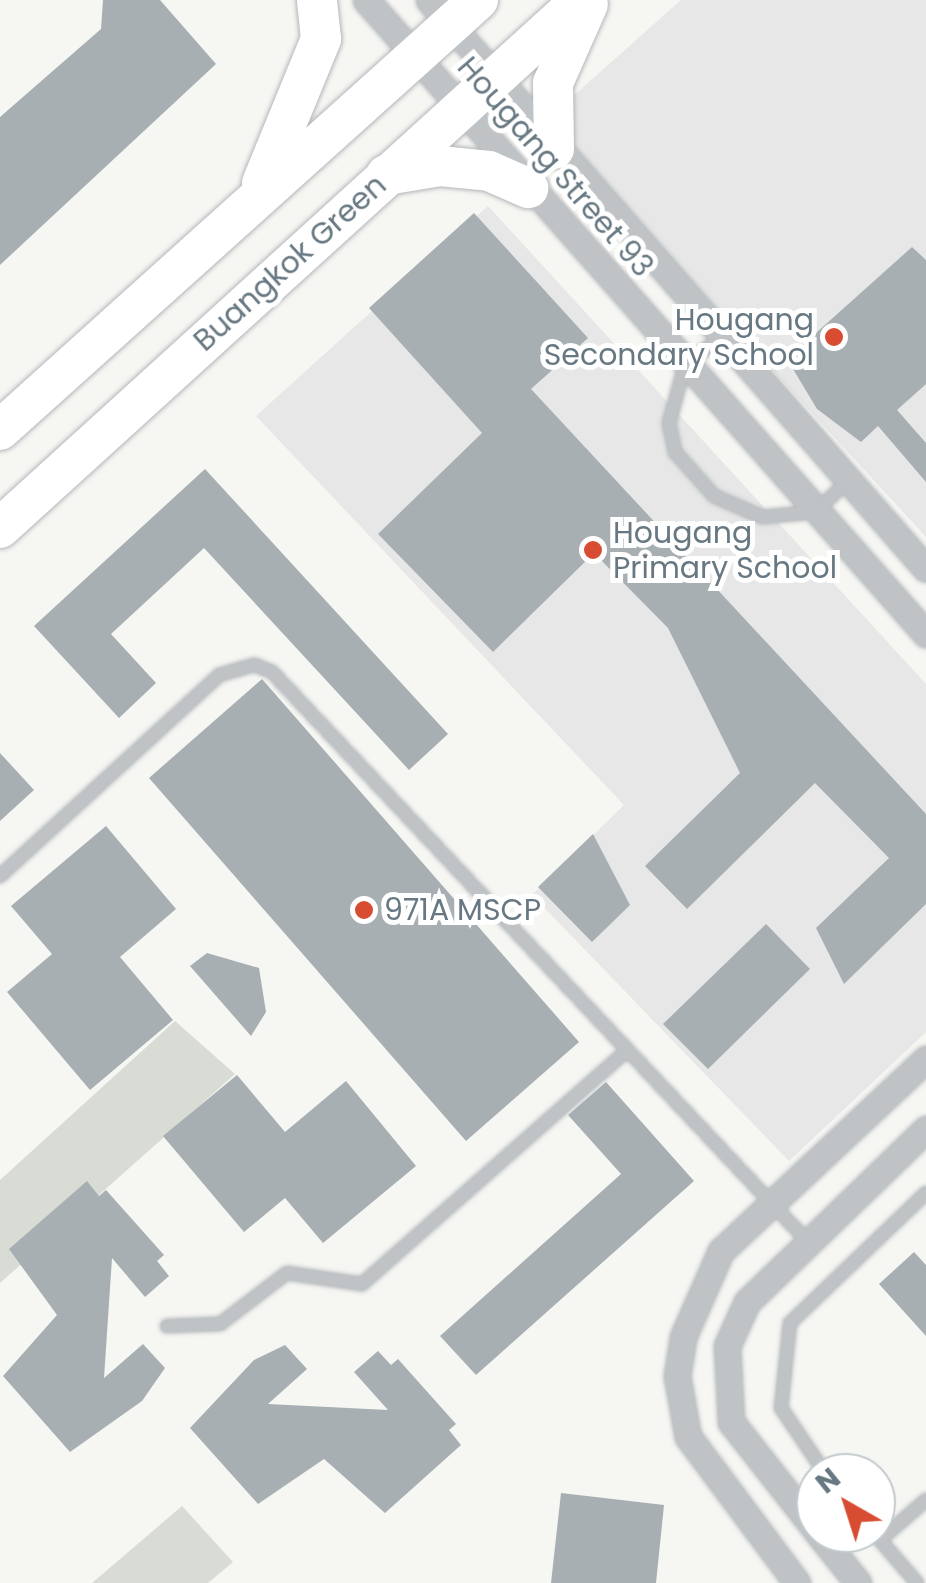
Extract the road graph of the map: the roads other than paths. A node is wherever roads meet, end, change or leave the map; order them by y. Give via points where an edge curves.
1 (318, 0) edge
2 (366, 0) edge
3 (581, 0) edge
4 (590, 0) edge
5 (452, 8) edge
6 (414, 56) junction
7 (494, 78) junction
8 (460, 108) junction
9 (554, 150) junction
10 (386, 175) junction
11 (528, 188) junction
12 (251, 204) junction
13 (725, 335) junction
14 (685, 365) junction
15 (0, 430) edge
16 (848, 481) junction
17 (815, 512) junction
18 (0, 528) edge
19 (926, 569) edge
20 (926, 634) edge
21 (0, 876) edge
22 (627, 1050) junction
23 (926, 1059) edge
24 (926, 1129) edge
25 (926, 1193) edge
26 (768, 1202) junction
27 (807, 1241) junction
28 (167, 1326) dead end
29 (811, 1453) edge
30 (926, 1500) edge
31 (796, 1505) edge
32 (896, 1522) edge
33 (834, 1553) edge
34 (892, 1553) edge
35 (797, 1583) edge
36 (858, 1583) edge
37 (918, 1583) edge

1 - 12 main road via 322,40
2 - 6 street, Hougang Street 93
3 - 7 main road, Buangkok Green
4 - 9 main road via 554,82
5 - 6 main road
5 - 7 street, Hougang Street 93
6 - 8 street, Hougang Street 93
6 - 12 main road
7 - 8 main road, Buangkok Green
7 - 9 street, Hougang Street 93
8 - 10 main road, Buangkok Green
8 - 11 street, Hougang Street 93
9 - 13 street, Hougang Street 93
10 - 11 main road via 440,166 489,171
10 - 18 main road, Buangkok Green
11 - 14 street, Hougang Street 93
12 - 15 main road
13 - 14 lane
13 - 16 street, Hougang Street 93
14 - 17 street, Hougang Street 93
14 - 17 lane via 669,423 675,452 701,482 762,517
16 - 17 lane
16 - 19 street, Hougang Street 93
17 - 20 street, Hougang Street 93
21 - 22 lane via 219,675 255,665 272,672
22 - 26 lane
22 - 28 lane via 362,1284 287,1273 220,1324
23 - 26 street
24 - 27 street
25 - 29 lane via 790,1323 781,1408
26 - 27 lane
26 - 35 street via 721,1250 695,1302 682,1337 679,1412 720,1483
27 - 31 street via 748,1302 727,1346 724,1388 731,1422
30 - 32 lane
33 - 36 street
34 - 37 lane

